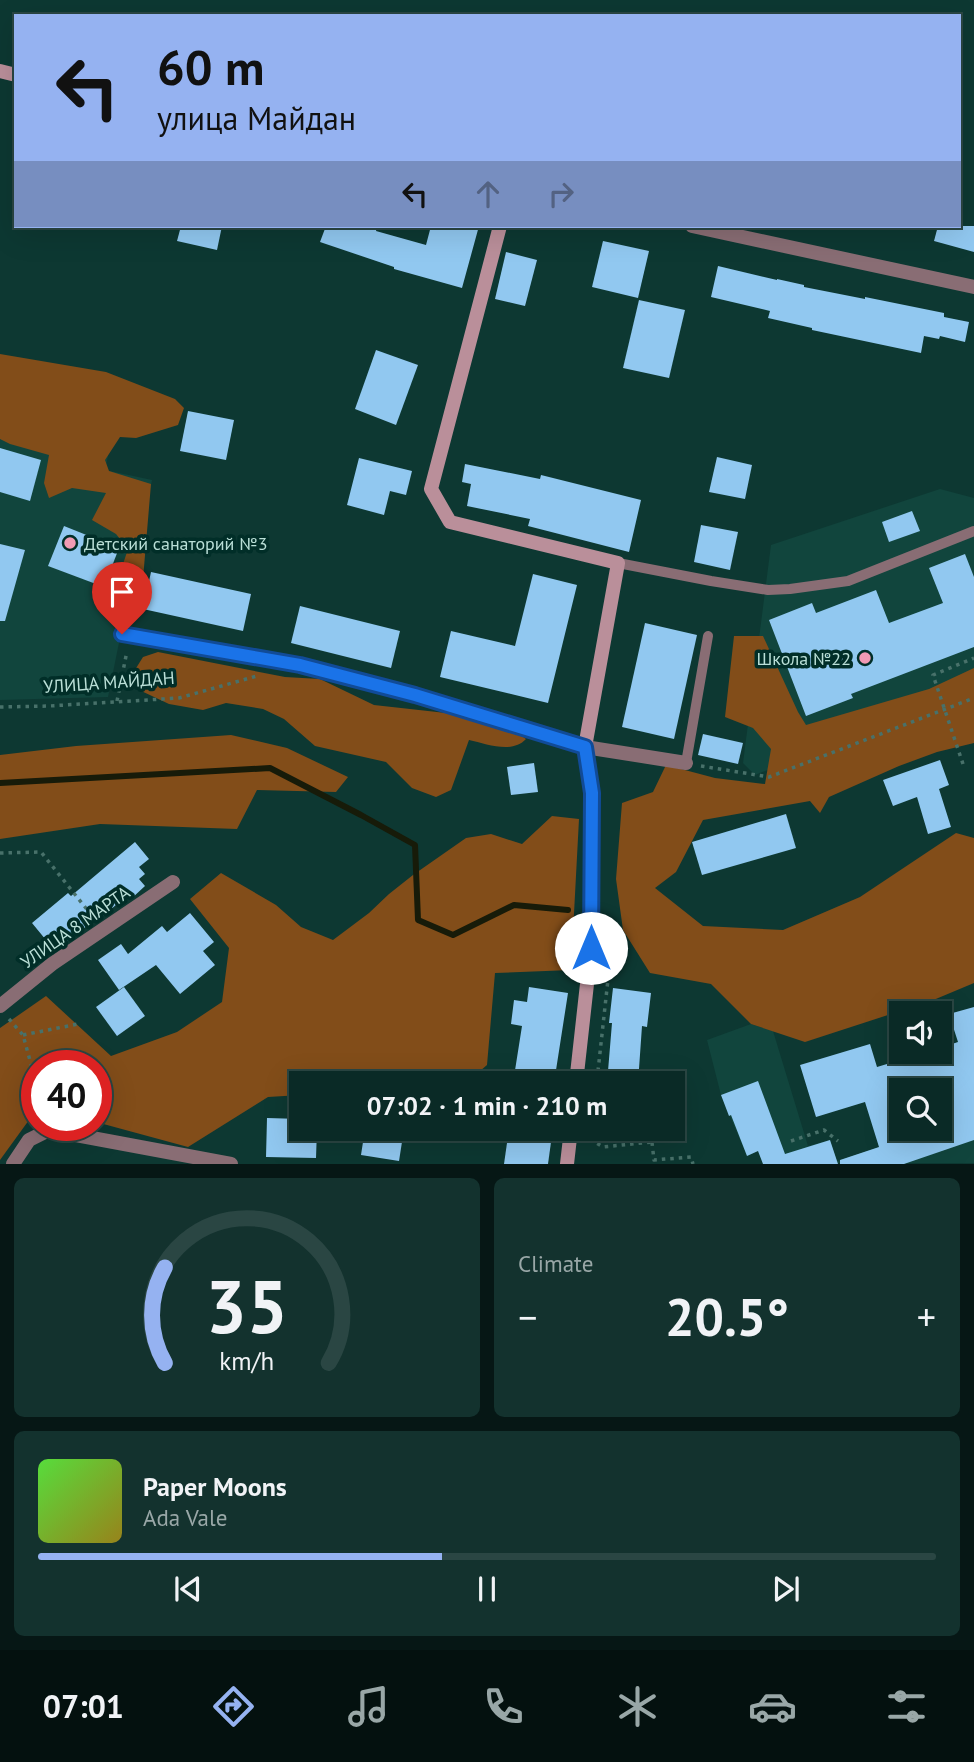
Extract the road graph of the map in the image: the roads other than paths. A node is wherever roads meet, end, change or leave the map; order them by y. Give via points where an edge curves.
1 (499, 228) edge
2 (701, 228) edge
3 (974, 287) edge
4 (974, 531) edge
5 (618, 563) junction
6 (126, 634) road end
7 (708, 636) dead end
8 (585, 747) junction
9 (686, 763) joint
10 (173, 882) dead end
11 (0, 1006) edge
12 (577, 1071) edge
13 (570, 1141) edge
14 (13, 1164) edge
15 (231, 1164) edge
16 (568, 1164) edge

1 - 5 street via 431,489 450,523
2 - 3 street
4 - 5 lane via 848,581 790,589 711,582
5 - 8 street
6 - 8 street, УЛИЦА МАЙДАН via 300,665
7 - 9 lane
8 - 9 street, УЛИЦА МАЙДАН
8 - 12 street via 592,793 591,948
10 - 11 street, УЛИЦА 8 МАРТА via 52,964
13 - 16 street
14 - 15 street via 29,1140 49,1130

